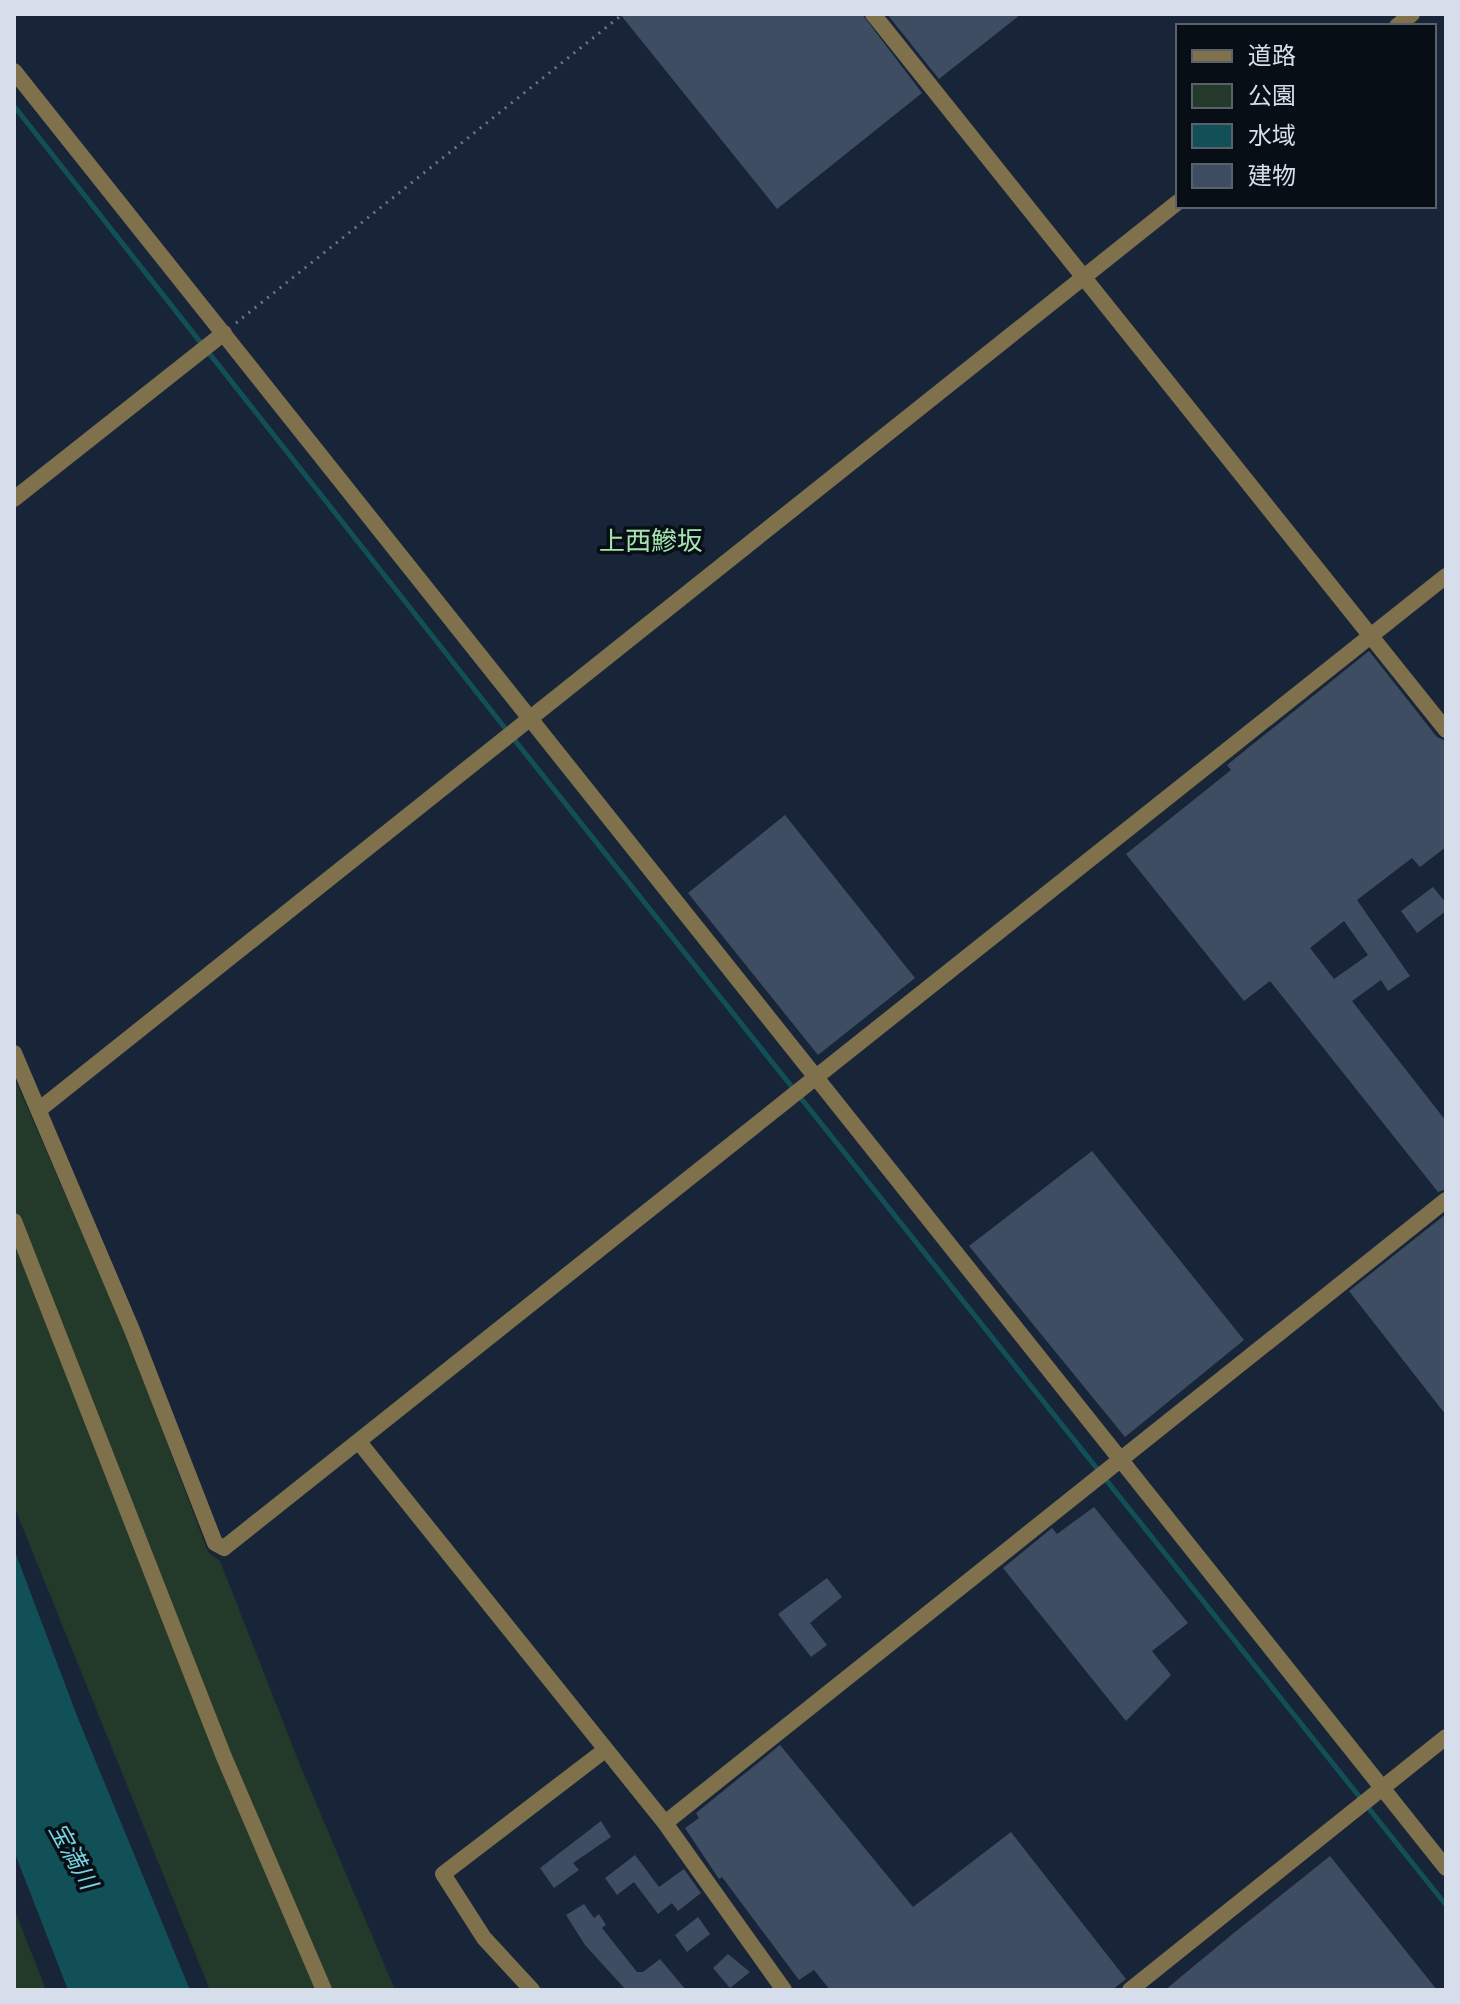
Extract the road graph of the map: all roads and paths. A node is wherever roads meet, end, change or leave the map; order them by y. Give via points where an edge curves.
1 (623, 14) edge
2 (873, 14) edge
3 (14, 71) edge
4 (1176, 204) edge
5 (1084, 277) junction
6 (218, 337) junction
7 (14, 499) edge
8 (1446, 576) edge
9 (1371, 637) junction
10 (526, 724) junction
11 (1446, 730) edge
12 (14, 1053) edge
13 (811, 1080) junction
14 (40, 1109) junction
15 (1446, 1200) edge
16 (14, 1221) edge
17 (359, 1442) junction
18 (1116, 1464) junction
19 (1446, 1737) edge
20 (605, 1750) junction
21 (1382, 1789) junction
22 (665, 1823) junction
23 (1446, 1868) edge
24 (324, 1990) edge
25 (532, 1990) edge
26 (784, 1990) edge
27 (1130, 1990) edge

1 - 6 path
2 - 5 street
3 - 6 street
4 - 5 street
5 - 9 street
5 - 10 street
6 - 7 street
6 - 10 street
8 - 9 street
9 - 11 street
9 - 13 street
10 - 13 street
10 - 14 street
12 - 14 street
13 - 17 street
13 - 18 street
14 - 17 street via 219,1548
15 - 18 street
16 - 24 street via 224,1757
17 - 20 street
18 - 21 street
18 - 22 street
19 - 21 street
20 - 22 street
20 - 25 street via 443,1874 484,1938
21 - 23 street
21 - 27 street
22 - 26 street

